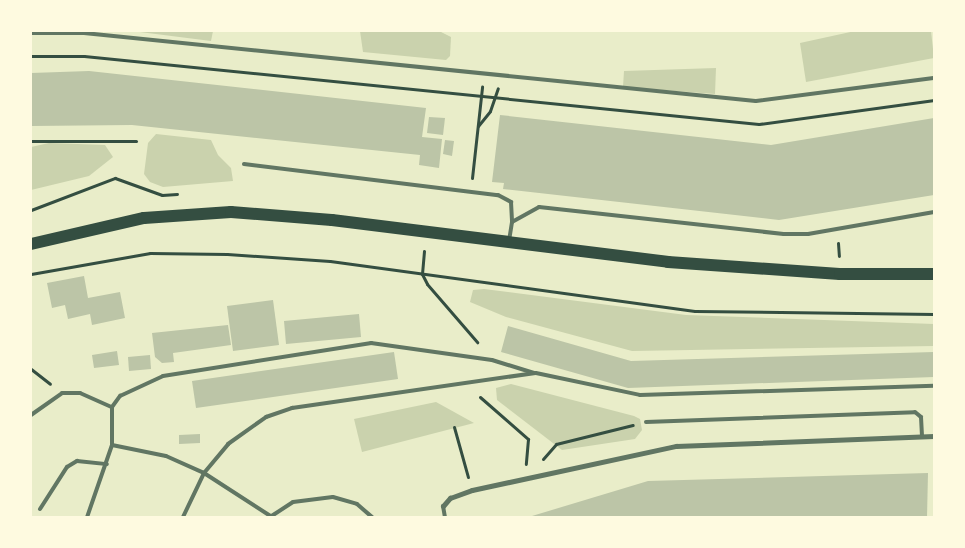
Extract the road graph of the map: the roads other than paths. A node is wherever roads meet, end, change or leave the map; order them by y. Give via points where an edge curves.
1 (31, 34) edge
2 (934, 78) edge
3 (244, 164) dead end
4 (934, 212) edge
5 (512, 222) junction
6 (509, 243) junction
7 (31, 244) edge
8 (934, 274) edge
9 (536, 374) junction
10 (934, 386) edge
11 (112, 407) junction
12 (31, 415) edge
13 (646, 422) road end
14 (934, 436) edge
15 (922, 437) junction
16 (112, 445) junction
17 (107, 464) junction
18 (204, 473) junction
19 (443, 506) joint
20 (40, 509) dead end
21 (271, 516) edge
22 (87, 517) edge
23 (183, 517) edge
24 (372, 517) edge
25 (445, 517) edge

1 - 2 lane via 84,33 756,100
3 - 5 lane via 498,195 511,202
4 - 5 lane via 837,229 784,234 538,207
5 - 6 lane
6 - 7 main road via 332,220 231,212 144,218
6 - 8 main road via 840,274
9 - 10 lane via 640,395
9 - 11 lane via 492,360 371,343 162,376 120,396
9 - 18 lane via 463,381 292,408 266,417 228,444
11 - 12 lane via 80,393 62,393
11 - 16 lane
13 - 15 lane via 915,412 921,417
14 - 15 street
15 - 19 street via 676,446 472,490 450,498
16 - 17 lane
16 - 18 lane via 166,456
17 - 20 lane via 77,461 67,467
17 - 22 lane
18 - 21 lane
18 - 23 lane
19 - 25 lane
21 - 24 lane via 293,502 334,497 357,504

